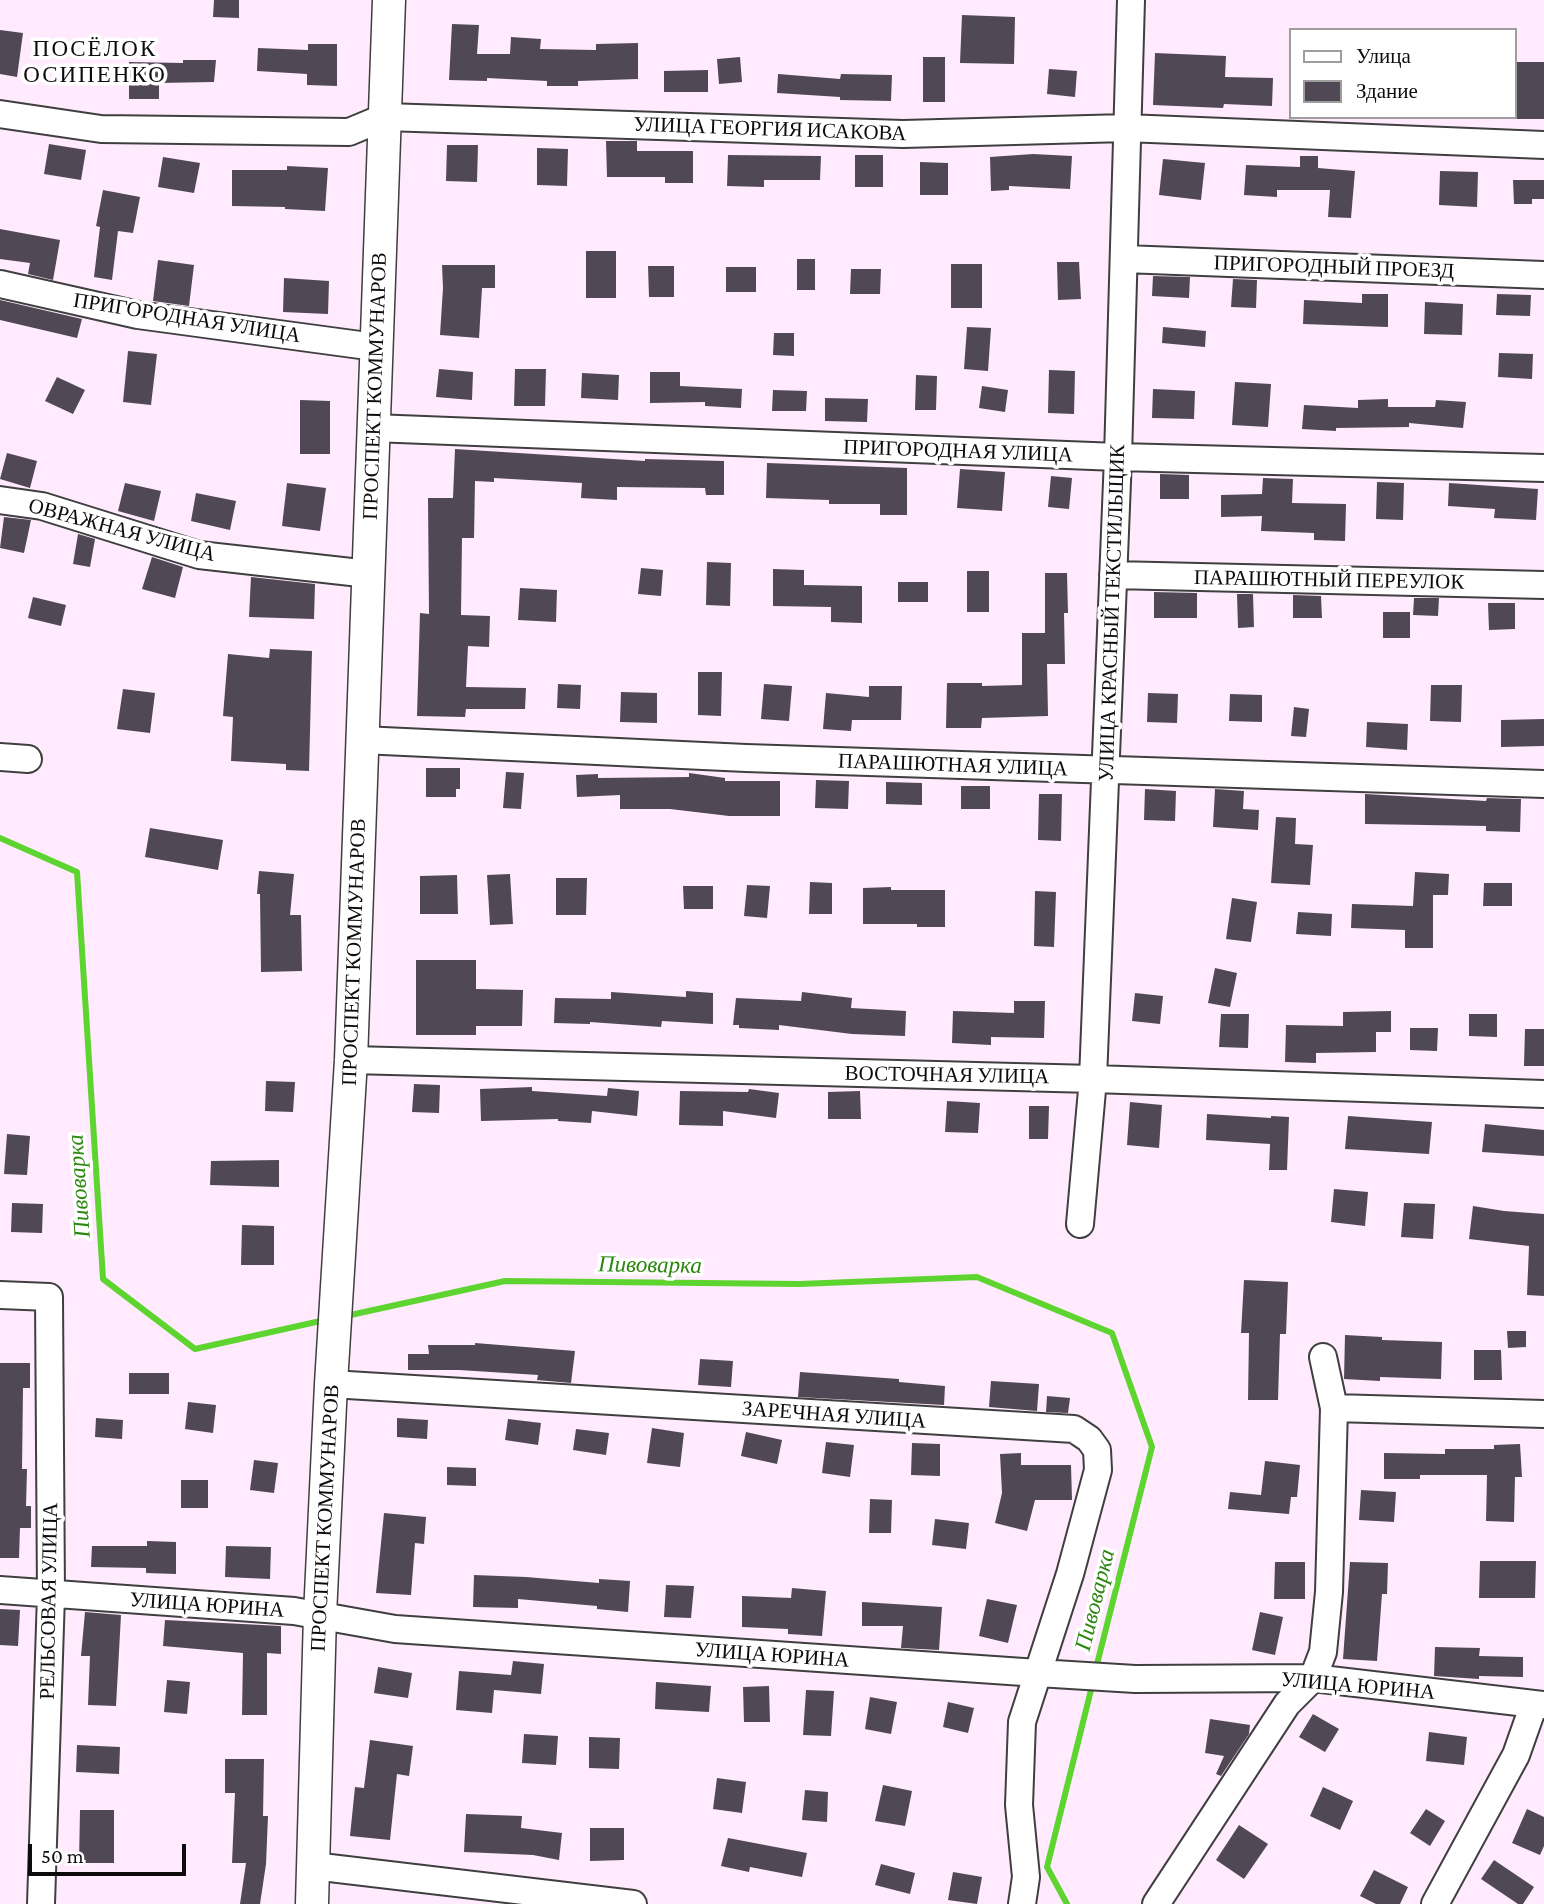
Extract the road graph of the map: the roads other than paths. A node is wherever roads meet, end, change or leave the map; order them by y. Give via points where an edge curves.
1 (389, 0) edge
2 (1131, 0) edge
3 (0, 114) edge
4 (385, 117) junction
5 (1126, 128) junction
6 (1544, 145) edge
7 (1124, 259) junction
8 (1544, 275) edge
9 (0, 284) edge
10 (375, 347) junction
11 (373, 428) junction
12 (1118, 457) junction
13 (1544, 468) edge
14 (0, 500) edge
15 (369, 574) junction
16 (1113, 575) junction
17 (1544, 585) edge
18 (362, 740) junction
19 (0, 757) edge
20 (28, 759) dead end
21 (1106, 771) junction
22 (1544, 784) edge
23 (351, 1060) junction
24 (1093, 1079) junction
25 (1544, 1094) edge
26 (1080, 1224) dead end
27 (0, 1295) edge
28 (1322, 1357) dead end
29 (332, 1371) junction
30 (1334, 1408) junction
31 (1544, 1413) edge
32 (0, 1590) edge
33 (51, 1595) junction
34 (320, 1615) junction
35 (1045, 1673) junction
36 (1313, 1678) junction
37 (1539, 1705) edge
38 (313, 1866) junction
39 (41, 1904) edge
40 (312, 1904) edge
41 (633, 1904) edge
42 (1022, 1904) edge
43 (1156, 1904) edge
44 (1436, 1904) edge

1 - 4 street, ПРОСПЕКТ КОММУНАРОВ
2 - 5 street, УЛИЦА КРАСНЫЙ ТЕКСТИЛЬЩИК
3 - 4 street, УЛИЦА ГЕОРГИЯ ИСАКОВА via 101,129 349,132
4 - 5 street, УЛИЦА ГЕОРГИЯ ИСАКОВА via 903,134
4 - 10 street, ПРОСПЕКТ КОММУНАРОВ
5 - 6 street, УЛИЦА ГЕОРГИЯ ИСАКОВА
5 - 7 street, УЛИЦА КРАСНЫЙ ТЕКСТИЛЬЩИК
7 - 8 street, ПРИГОРОДНЫЙ ПРОЕЗД
7 - 12 street, УЛИЦА КРАСНЫЙ ТЕКСТИЛЬЩИК
9 - 10 street, ПРИГОРОДНАЯ УЛИЦА via 138,315
10 - 11 street, ПРОСПЕКТ КОММУНАРОВ
11 - 12 street, ПРИГОРОДНАЯ УЛИЦА
11 - 15 street, ПРОСПЕКТ КОММУНАРОВ
12 - 13 street, ПРИГОРОДНАЯ УЛИЦА
12 - 16 street, УЛИЦА КРАСНЫЙ ТЕКСТИЛЬЩИК
14 - 15 street, ОВРАЖНАЯ УЛИЦА via 42,506 199,555
15 - 18 street, ПРОСПЕКТ КОММУНАРОВ
16 - 17 street, ПАРАШЮТНЫЙ ПЕРЕУЛОК
16 - 21 street, УЛИЦА КРАСНЫЙ ТЕКСТИЛЬЩИК
18 - 21 street, ПАРАШЮТНАЯ УЛИЦА
18 - 23 street, ПРОСПЕКТ КОММУНАРОВ
19 - 20 street
21 - 22 street, ПАРАШЮТНАЯ УЛИЦА
21 - 24 street, УЛИЦА КРАСНЫЙ ТЕКСТИЛЬЩИК
23 - 24 street, ВОСТОЧНАЯ УЛИЦА
23 - 29 street, ПРОСПЕКТ КОММУНАРОВ
24 - 25 street, ВОСТОЧНАЯ УЛИЦА
24 - 26 street, УЛИЦА КРАСНЫЙ ТЕКСТИЛЬЩИК
27 - 33 street, РЕЛЬСОВАЯ УЛИЦА via 49,1297
28 - 30 street
29 - 34 street, ПРОСПЕКТ КОММУНАРОВ
29 - 35 street, ЗАРЕЧНАЯ УЛИЦА via 1074,1429 1097,1450 1098,1470
30 - 31 street
30 - 36 street via 1329,1592 1323,1652
32 - 33 street, УЛИЦА ЮРИНА
33 - 34 street, УЛИЦА ЮРИНА
33 - 39 street, РЕЛЬСОВАЯ УЛИЦА
34 - 35 street, УЛИЦА ЮРИНА via 395,1629
34 - 38 street, ПРОСПЕКТ КОММУНАРОВ
35 - 36 street, УЛИЦА ЮРИНА via 1135,1679
35 - 42 street via 1023,1722 1019,1805 1026,1877
36 - 37 street, УЛИЦА ЮРИНА
36 - 43 street via 1287,1704
37 - 44 street
38 - 40 street, ПРОСПЕКТ КОММУНАРОВ
38 - 41 street

